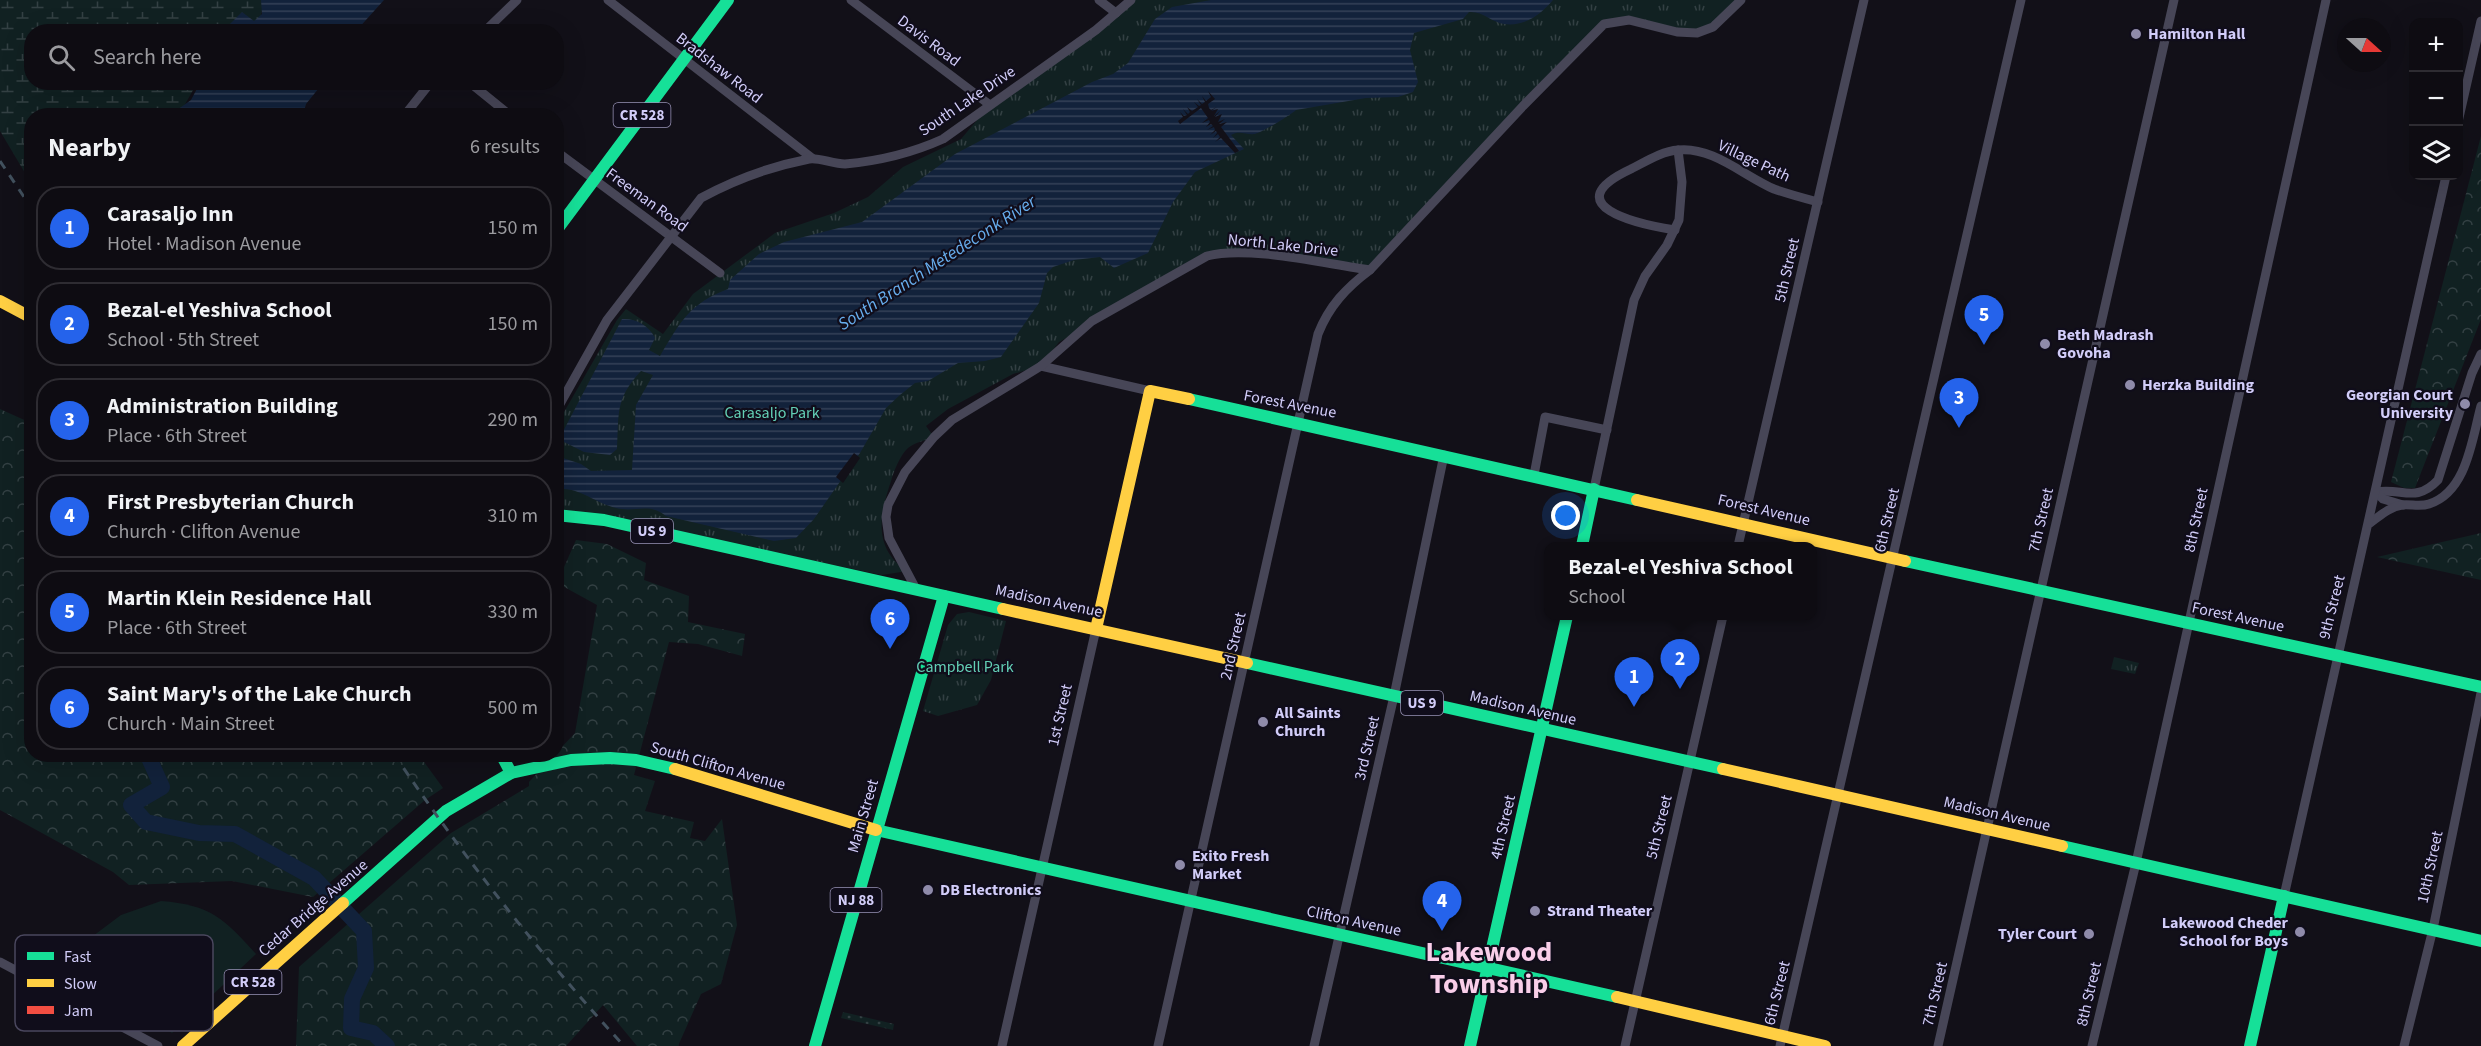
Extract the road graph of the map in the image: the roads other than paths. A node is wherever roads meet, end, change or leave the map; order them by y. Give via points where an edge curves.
1 (517, 0) edge
2 (608, 0) edge
3 (728, 0) edge
4 (851, 0) edge
5 (1099, 0) edge
6 (1131, 0) edge
7 (1741, 0) edge
8 (1864, 0) edge
9 (2021, 0) edge
10 (2174, 0) edge
11 (2326, 0) edge
12 (1116, 13) junction
13 (2481, 21) edge
14 (492, 24) edge
15 (684, 60) junction
16 (425, 90) edge
17 (479, 90) edge
18 (2463, 100) edge
19 (990, 105) junction
20 (410, 108) edge
21 (501, 108) edge
22 (1678, 150) junction
23 (564, 157) edge
24 (812, 158) junction
25 (594, 180) junction
26 (2445, 180) edge
27 (1818, 202) junction
28 (564, 220) edge
29 (1675, 230) junction
30 (671, 236) junction
31 (1370, 270) junction
32 (720, 273) dead end
33 (0, 301) edge
34 (24, 314) edge
35 (2481, 354) edge
36 (1041, 366) junction
37 (1150, 391) junction
38 (564, 397) edge
39 (2481, 406) edge
40 (1299, 423) junction
41 (1606, 430) junction
42 (1444, 455) junction
43 (1534, 476) junction
44 (1594, 489) junction
45 (2376, 492) junction
46 (2403, 505) junction
47 (564, 516) edge
48 (1744, 522) junction
49 (2370, 523) junction
50 (1583, 542) edge
51 (1739, 542) edge
52 (1894, 557) junction
53 (916, 590) junction
54 (2041, 591) junction
55 (944, 596) junction
56 (1566, 620) edge
57 (1722, 620) edge
58 (2188, 623) junction
59 (1096, 628) junction
60 (2337, 655) junction
61 (1245, 663) junction
62 (2481, 687) edge
63 (2481, 693) edge
64 (1394, 696) junction
65 (1543, 729) junction
66 (505, 762) edge
67 (562, 762) edge
68 (564, 762) edge
69 (1691, 763) junction
70 (511, 773) junction
71 (1839, 795) junction
72 (1987, 829) junction
73 (876, 830) junction
74 (2136, 863) junction
75 (1042, 868) junction
76 (2284, 896) junction
77 (1190, 902) junction
78 (2433, 929) junction
79 (1339, 934) junction
80 (2481, 941) edge
81 (0, 962) edge
82 (1489, 968) junction
83 (15, 970) edge
84 (1635, 1001) junction
85 (213, 1019) edge
86 (130, 1031) edge
87 (200, 1031) edge
88 (1781, 1041) edge
89 (158, 1046) edge
90 (183, 1046) edge
91 (815, 1046) edge
92 (1002, 1046) edge
93 (1158, 1046) edge
94 (1314, 1046) edge
95 (1470, 1046) edge
96 (1625, 1046) edge
97 (1825, 1046) edge
98 (1938, 1046) edge
99 (2092, 1046) edge
100 (2250, 1046) edge
101 (2404, 1046) edge

1 - 14 street
2 - 15 street, Bradshaw Road
3 - 15 main road, CR 528
4 - 19 street, Davis Road
5 - 12 street
6 - 12 street, South Lake Drive
7 - 31 street via 1713,27 1697,33 1629,20 1604,24
8 - 27 street, 5th Street
9 - 52 street, 6th Street
10 - 54 street, 7th Street
11 - 58 street, 8th Street
12 - 19 street, South Lake Drive
13 - 18 street
15 - 24 street, Bradshaw Road
15 - 25 main road, CR 528
16 - 20 street
17 - 21 street
19 - 24 street, South Lake Drive via 943,139 919,150 845,164
22 - 27 street, Village Path via 1718,159 1775,189
22 - 29 street via 1682,182
22 - 29 street via 1614,177 1599,198 1611,214 1637,224
23 - 25 street, Freeman Road
24 - 30 street, South Lake Drive via 723,186 701,198
25 - 28 main road, CR 528
25 - 30 street, Freeman Road
26 - 45 street, 9th Street
27 - 48 street, 5th Street
29 - 41 street via 1634,300
30 - 32 street, Freeman Road
30 - 38 street, South Lake Drive via 607,320
31 - 36 street, North Lake Drive via 1270,256 1222,252 1207,256 1092,321
31 - 40 street, 2nd Street via 1349,286 1327,313 1318,334
33 - 34 main road
35 - 45 street via 2438,480 2416,494
36 - 37 street, Forest Avenue
36 - 53 street, North Lake Drive via 952,420 919,454 895,490 888,505 889,538
37 - 40 main road, Forest Avenue
37 - 59 main road, 1st Street
39 - 46 street via 2460,476 2451,491 2428,505
40 - 42 main road, Forest Avenue
40 - 61 street, 2nd Street
41 - 43 street via 1545,417
41 - 44 street
42 - 43 main road, Forest Avenue
42 - 64 street, 3rd Street
43 - 44 main road, Forest Avenue
44 - 48 main road, Forest Avenue
44 - 50 main road
45 - 46 street via 2383,499
45 - 49 street, 9th Street
46 - 49 street via 2387,510
47 - 53 main road, Madison Avenue / US 9 via 604,520
48 - 51 street, 5th Street
48 - 52 main road, Forest Avenue
49 - 60 street, 9th Street
52 - 54 main road, Forest Avenue
52 - 71 street, 6th Street
53 - 55 main road, Madison Avenue / US 9
54 - 58 main road, Forest Avenue
54 - 72 street, 7th Street
55 - 59 main road, Madison Avenue / US 9
55 - 73 main road, Main Street / NJ 88
56 - 65 main road, 4th Street
57 - 69 street, 5th Street
58 - 60 main road, Forest Avenue
58 - 74 street, 8th Street
59 - 61 main road, Madison Avenue / US 9
59 - 75 street, 1st Street
60 - 62 main road, Forest Avenue
60 - 76 street, 9th Street
61 - 64 main road, Madison Avenue / US 9
61 - 77 street, 2nd Street
63 - 78 street, 10th Street
64 - 65 main road, Madison Avenue / US 9
64 - 79 street, 3rd Street
65 - 69 main road, Madison Avenue / US 9
65 - 82 main road, 4th Street
66 - 70 main road
67 - 70 main road, South Clifton Avenue
68 - 73 main road, South Clifton Avenue via 636,760 705,776
69 - 71 main road, Madison Avenue / US 9
69 - 84 street, 5th Street
70 - 85 main road, Cedar Bridge Avenue / CR 528 via 458,802 437,819
71 - 72 main road, Madison Avenue / US 9
71 - 88 street, 6th Street
72 - 74 main road, Madison Avenue / US 9
72 - 98 street, 7th Street
73 - 75 main road, Clifton Avenue
73 - 91 main road, Main Street / NJ 88
74 - 76 main road, Madison Avenue / US 9
74 - 99 street, 8th Street
75 - 77 main road, Clifton Avenue
75 - 92 street, 1st Street
76 - 78 main road, Madison Avenue / US 9
76 - 100 main road, 9th Street
77 - 79 main road, Clifton Avenue
77 - 93 street, 2nd Street
78 - 80 main road, Madison Avenue / US 9
78 - 101 street, 10th Street
79 - 82 main road, Clifton Avenue
79 - 94 street, 3rd Street
81 - 83 street
82 - 84 main road, Clifton Avenue
82 - 95 main road, 4th Street
84 - 88 main road, Clifton Avenue
84 - 96 street, 5th Street
86 - 89 street
87 - 90 main road, Cedar Bridge Avenue / CR 528
88 - 97 main road, Clifton Avenue

